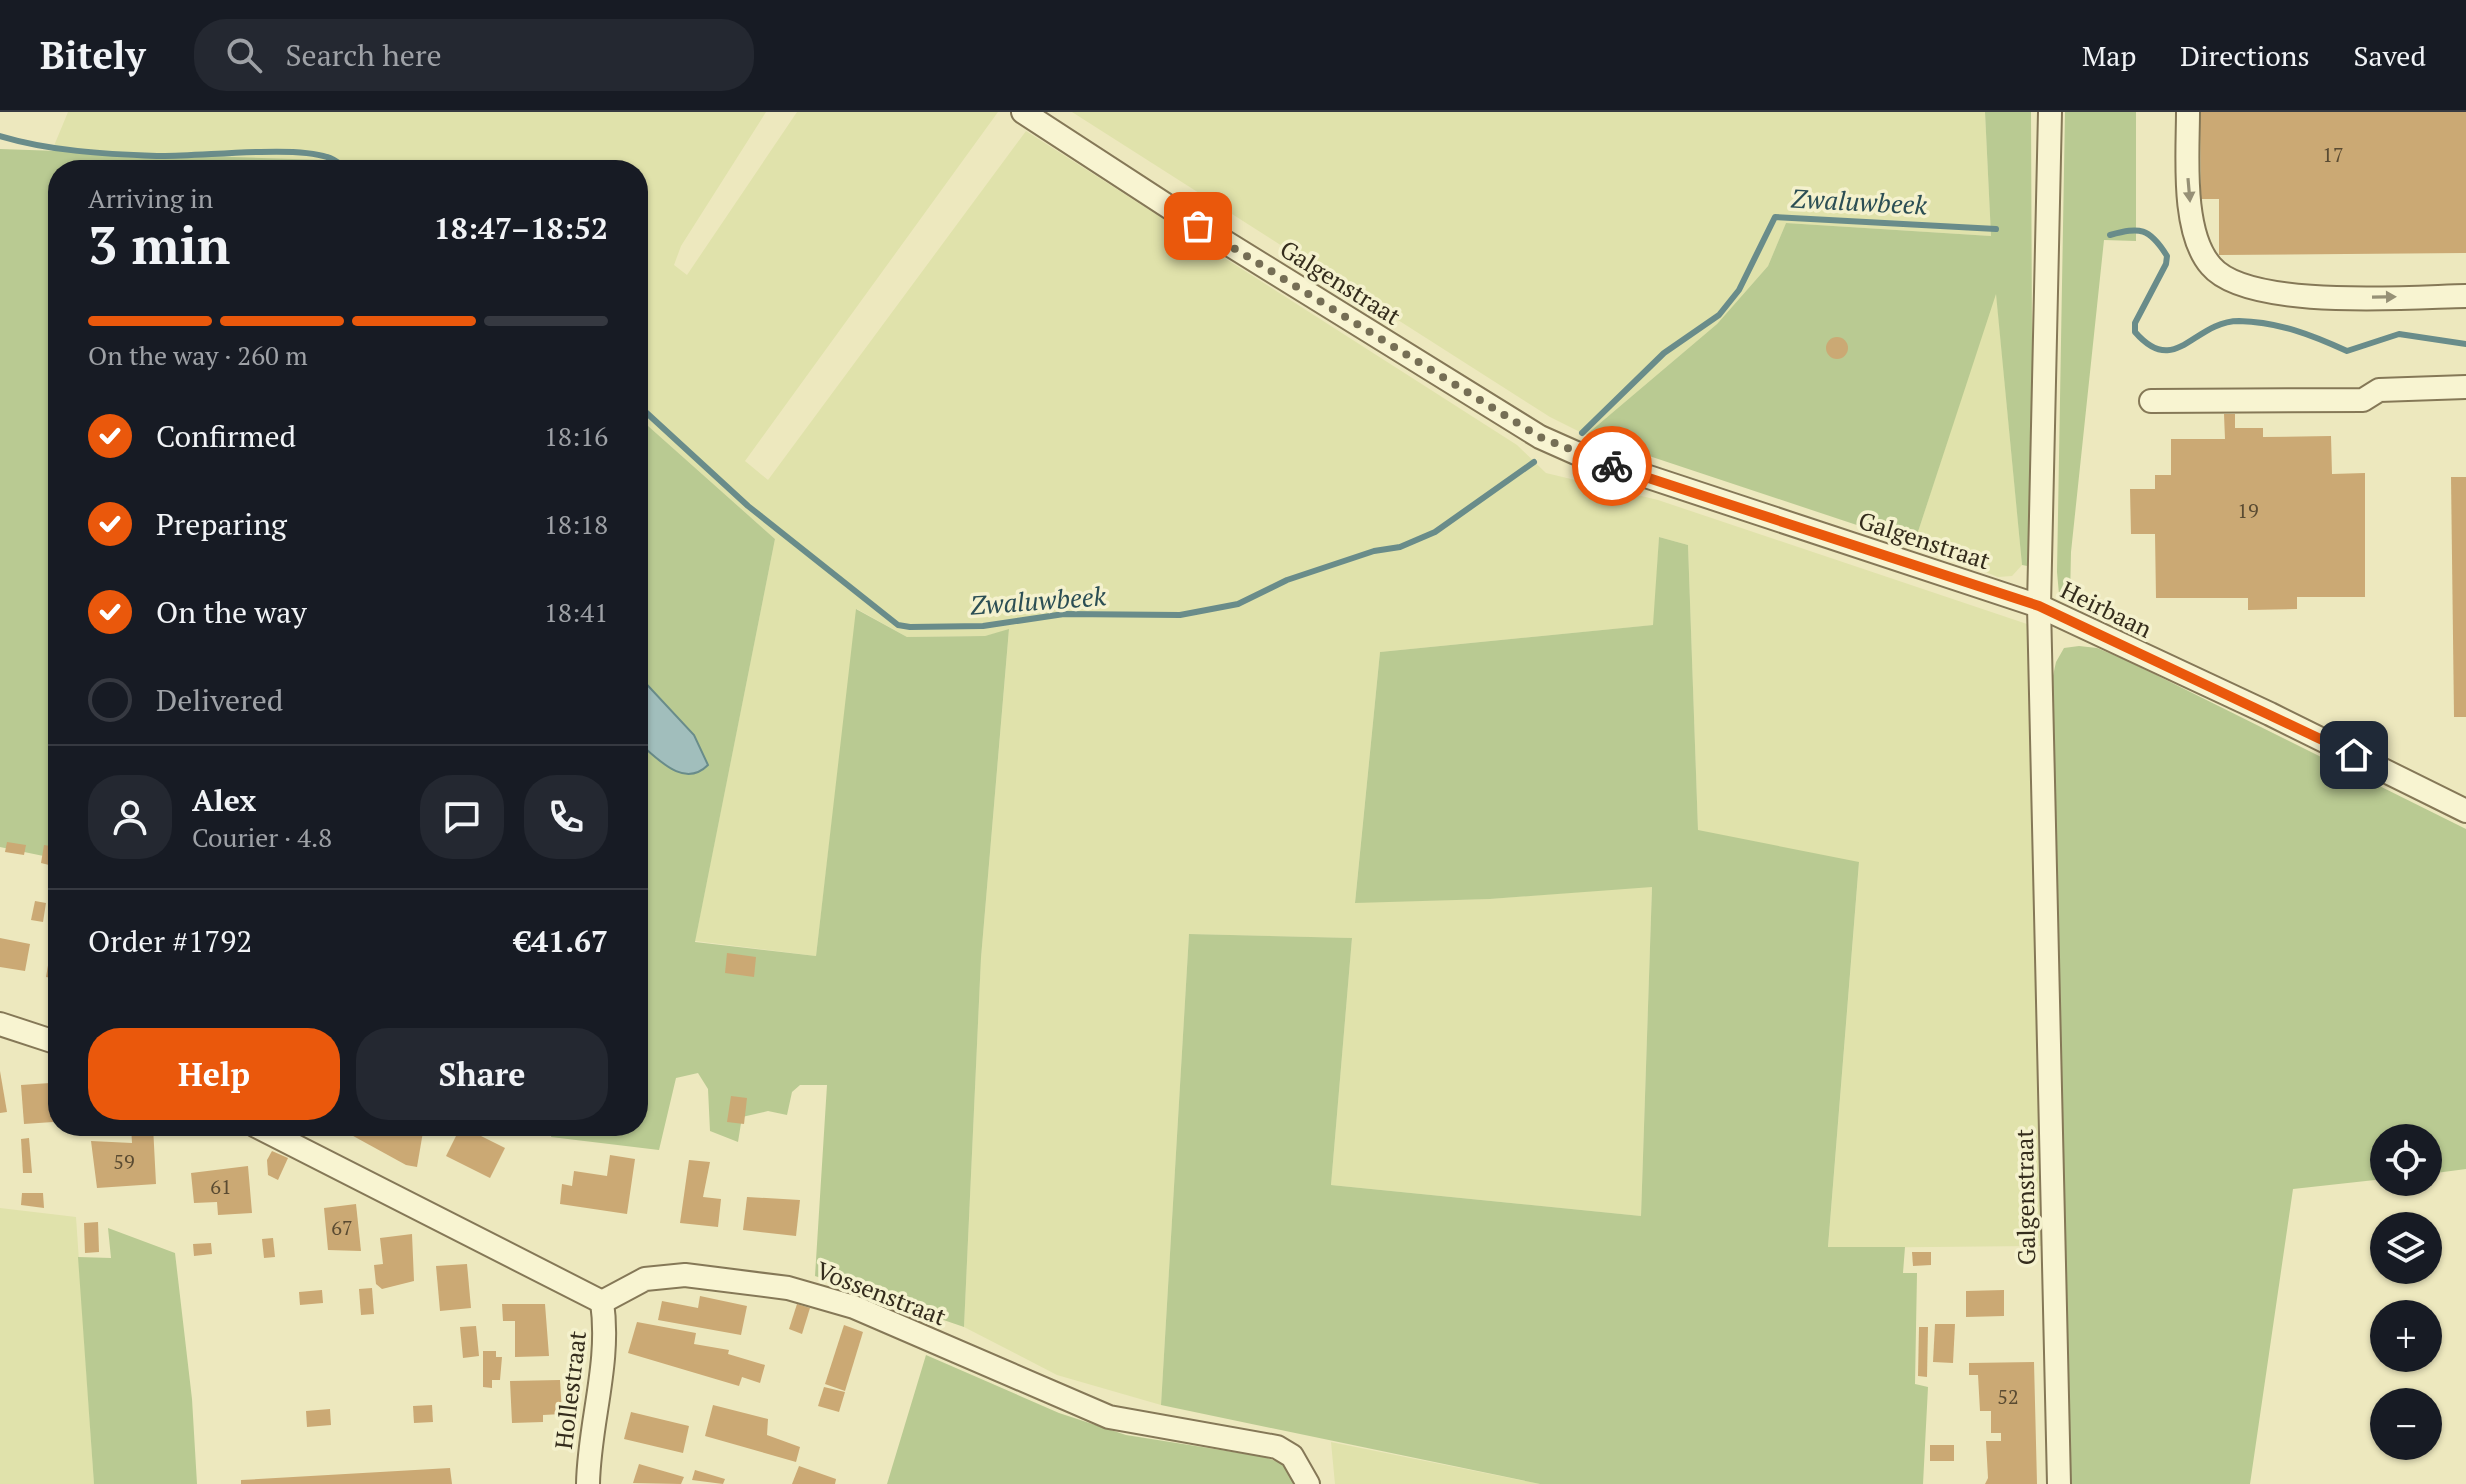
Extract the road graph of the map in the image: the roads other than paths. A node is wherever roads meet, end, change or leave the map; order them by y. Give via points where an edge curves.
1 (1023, 112) edge
2 (2050, 112) edge
3 (2188, 112) edge
4 (2466, 296) edge
5 (2466, 387) edge
6 (2151, 401) dead end
7 (2039, 606) junction
8 (2466, 811) edge
9 (0, 1024) edge
10 (48, 1040) edge
11 (276, 1136) edge
12 (602, 1302) junction
13 (588, 1484) edge
14 (1308, 1484) edge
15 (2059, 1484) edge

1 - 7 street, Galgenstraat via 1540,437
2 - 7 street, Heirbaan
3 -> 4 street via 2188,192 2198,242 2211,267 2240,285 2316,298
5 - 6 street via 2379,390 2363,400
7 - 8 street, Heirbaan
7 - 15 street, Galgenstraat
9 - 10 street
11 - 12 street
12 - 13 street, Hollestraat via 607,1334
12 - 14 street, Vossenstraat via 645,1279 685,1275 788,1288 854,1307 1109,1417 1277,1447 1292,1456

